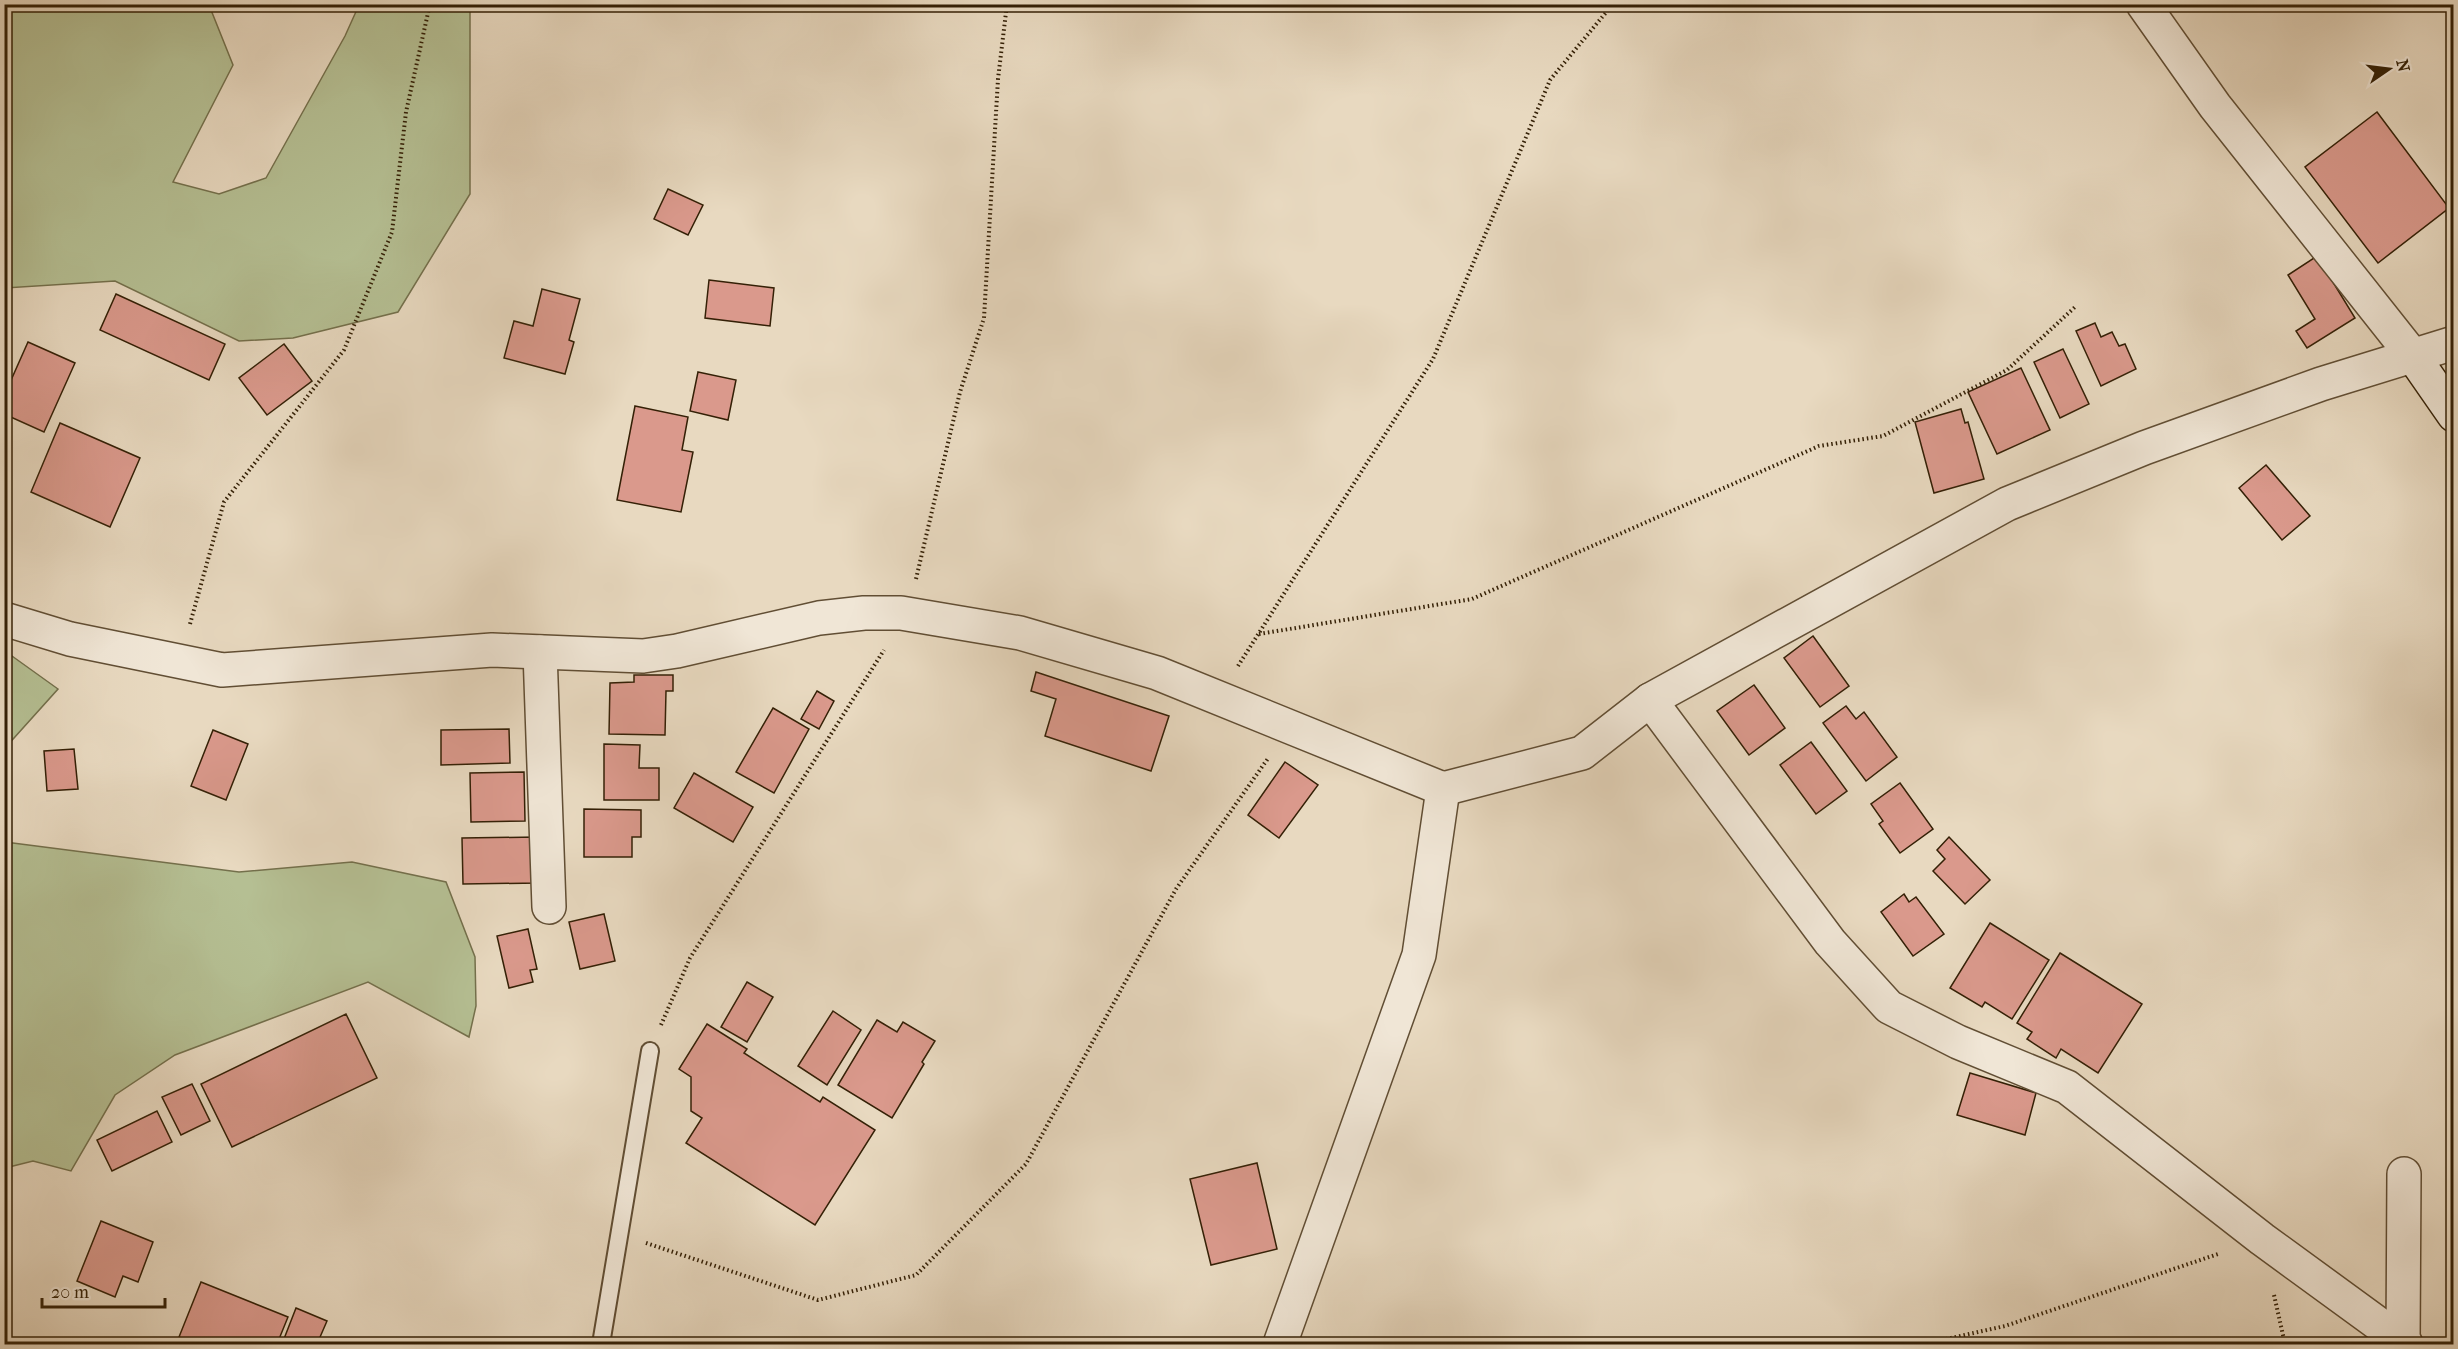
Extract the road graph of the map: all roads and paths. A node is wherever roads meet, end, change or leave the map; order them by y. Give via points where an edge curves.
1 (430, 4) edge
2 (1007, 4) edge
3 (1613, 4) edge
4 (2143, 4) edge
5 (2075, 307) dead end
6 (2454, 343) edge
7 (2413, 356) junction
8 (2454, 415) edge
9 (908, 614) junction
10 (4, 619) edge
11 (1258, 634) junction
12 (540, 652) junction
13 (180, 663) junction
14 (1218, 698) junction
15 (1650, 700) junction
16 (1291, 728) junction
17 (1443, 789) junction
18 (549, 907) dead end
19 (650, 1051) joint
20 (2404, 1174) dead end
21 (619, 1234) junction
22 (2262, 1239) junction
23 (2404, 1343) edge
24 (601, 1344) edge
25 (1280, 1344) edge
26 (1924, 1344) edge

1 - 13 path via 406,112 392,232 344,350 224,502
2 - 9 path via 998,79 984,318 960,392
3 - 11 path via 1550,80 1432,359
4 - 7 street via 2216,106
5 - 11 path via 2007,370 1883,436 1819,446 1472,599
6 - 7 street
7 - 8 street
7 - 15 street via 2321,384 2144,448 2007,504
9 - 12 street via 819,618 643,656
9 - 14 street via 1020,633 1157,673
9 - 19 path via 690,958
10 - 13 street via 70,639
11 - 14 path
12 - 13 street via 492,650 222,670
12 - 18 street
14 - 16 street
15 - 17 street via 1582,753
15 - 22 street via 1830,942 1888,1007 1958,1042 2067,1087
16 - 17 street
16 - 21 path via 1176,889 1026,1164 916,1275 818,1300
17 - 25 street via 1419,955
19 - 21 lane
20 - 23 street
21 - 24 lane
22 - 23 street
22 - 26 path via 2005,1326

